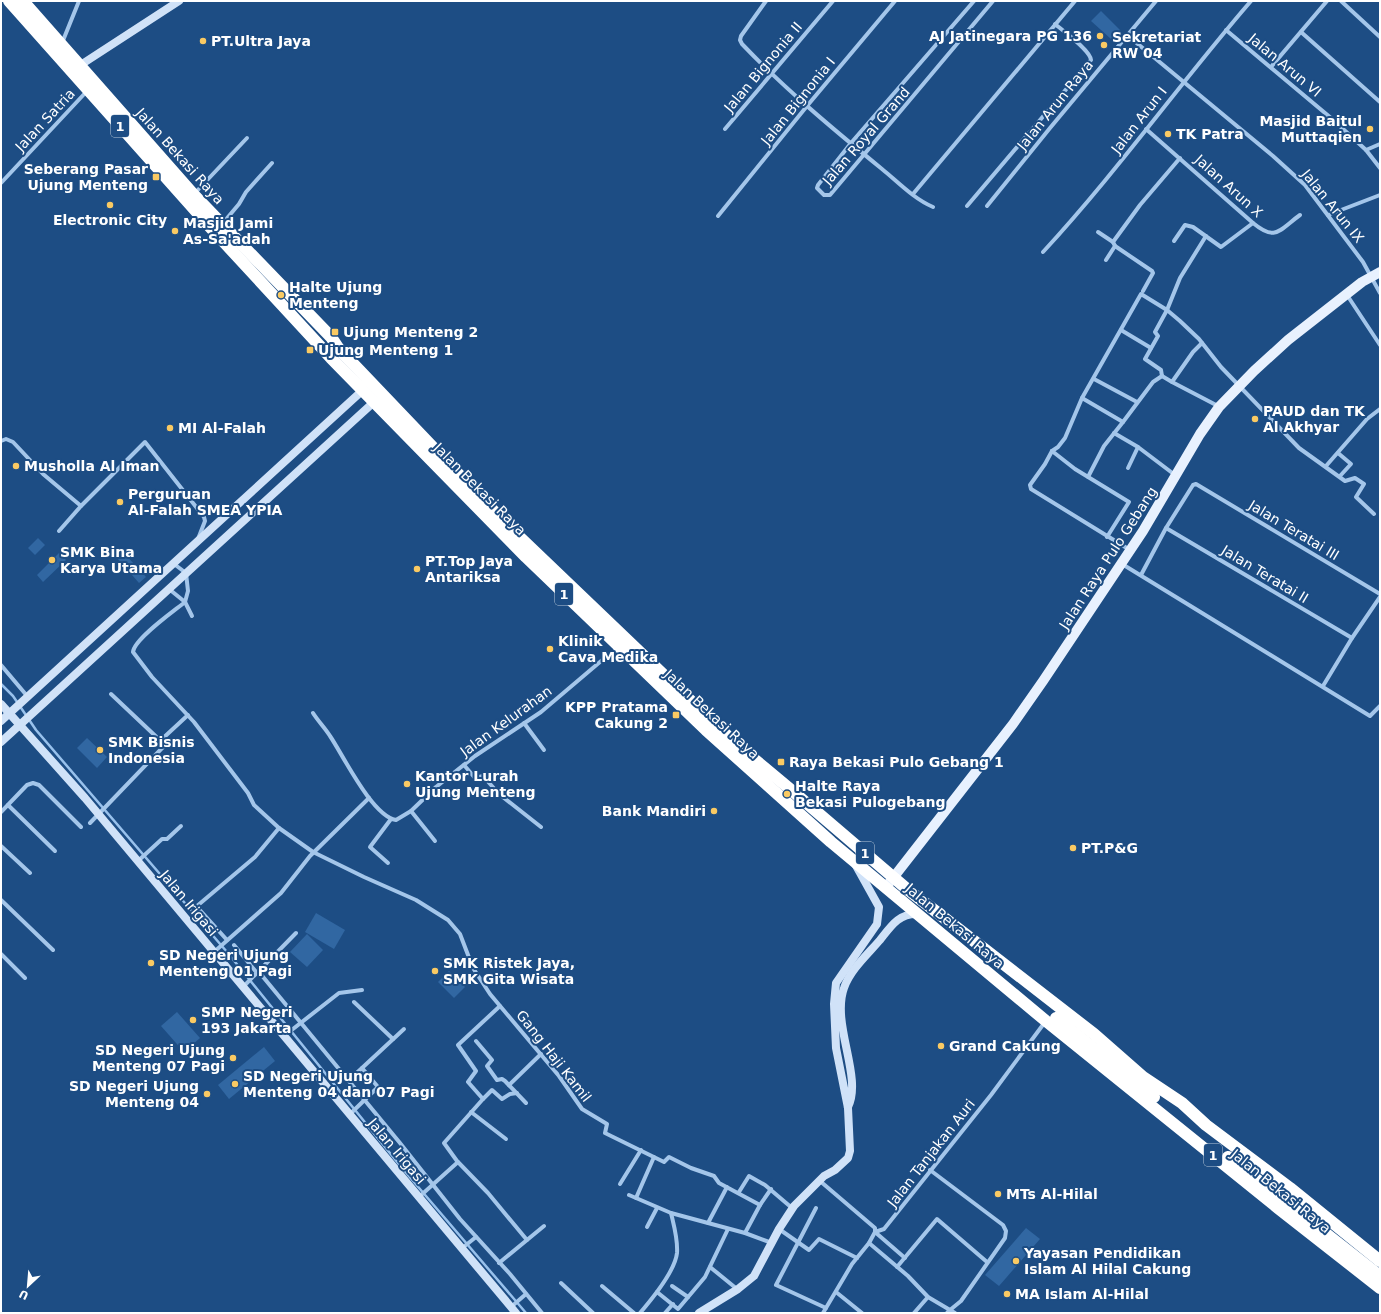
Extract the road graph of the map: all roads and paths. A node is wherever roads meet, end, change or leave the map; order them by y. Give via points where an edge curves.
1 (9, 1) edge
2 (23, 1) edge
3 (79, 1) edge
4 (179, 1) edge
5 (766, 1) edge
6 (833, 1) edge
7 (896, 1) edge
8 (974, 1) edge
9 (993, 1) edge
10 (1075, 1) edge
11 (1156, 1) edge
12 (1251, 1) edge
13 (1327, 1) edge
14 (1341, 1) edge
15 (1054, 24) junction
16 (1226, 30) junction
17 (1301, 32) junction
18 (1127, 35) junction
19 (1380, 37) edge
20 (61, 46) junction
21 (79, 66) junction
22 (1271, 67) junction
23 (771, 74) junction
24 (1184, 82) junction
25 (89, 90) junction
26 (1380, 102) edge
27 (807, 106) junction
28 (725, 129) dead end
29 (1146, 129) junction
30 (247, 138) dead end
31 (851, 143) junction
32 (1380, 144) edge
33 (1366, 150) junction
34 (865, 156) junction
35 (1180, 158) junction
36 (272, 163) dead end
37 (1380, 168) edge
38 (1, 183) edge
39 (193, 194) junction
40 (913, 194) junction
41 (1380, 195) edge
42 (967, 206) dead end
43 (987, 206) dead end
44 (933, 207) dead end
45 (1300, 215) dead end
46 (1328, 215) junction
47 (718, 216) dead end
48 (1253, 223) junction
49 (221, 224) junction
50 (1098, 232) dead end
51 (1206, 236) junction
52 (1174, 241) dead end
53 (1114, 244) junction
54 (1043, 252) dead end
55 (1106, 260) dead end
56 (1380, 272) edge
57 (1370, 277) junction
58 (1143, 291) dead end
59 (1380, 293) edge
60 (1347, 295) junction
61 (1168, 310) junction
62 (1121, 330) junction
63 (1202, 343) junction
64 (1380, 345) edge
65 (1151, 348) junction
66 (1162, 376) junction
67 (1094, 379) junction
68 (1172, 382) junction
69 (1239, 386) junction
70 (363, 390) junction
71 (1082, 398) junction
72 (374, 402) junction
73 (1137, 402) junction
74 (1219, 407) junction
75 (1380, 409) edge
76 (1123, 422) junction
77 (1114, 433) junction
78 (1, 441) edge
79 (1138, 447) junction
80 (1052, 451) junction
81 (1338, 453) junction
82 (1326, 466) junction
83 (1128, 468) dead end
84 (449, 471) junction
85 (1177, 476) junction
86 (1340, 476) junction
87 (1088, 477) junction
88 (81, 506) junction
89 (1374, 514) dead end
90 (1166, 528) junction
91 (59, 531) dead end
92 (1107, 537) junction
93 (196, 544) junction
94 (1131, 551) junction
95 (174, 564) junction
96 (1122, 564) junction
97 (186, 573) junction
98 (1141, 575) junction
99 (168, 588) junction
100 (1380, 596) edge
101 (185, 602) junction
102 (192, 616) dead end
103 (1352, 638) junction
104 (620, 648) junction
105 (1, 666) edge
106 (1323, 686) junction
107 (111, 694) dead end
108 (27, 698) junction
109 (1, 704) edge
110 (1380, 706) edge
111 (10, 713) junction
112 (313, 713) dead end
113 (1378, 713) edge
114 (188, 715) junction
115 (1, 721) edge
116 (524, 723) junction
117 (19, 724) junction
118 (161, 740) junction
119 (1, 742) edge
120 (734, 749) junction
121 (544, 750) dead end
122 (464, 765) junction
123 (369, 798) junction
124 (8, 805) junction
125 (411, 810) junction
126 (1, 812) edge
127 (99, 812) junction
128 (391, 819) junction
129 (90, 823) dead end
130 (181, 826) dead end
131 (82, 827) dead end
132 (541, 827) dead end
133 (278, 828) junction
134 (434, 841) dead end
135 (1, 846) edge
136 (55, 851) dead end
137 (313, 852) junction
138 (140, 859) junction
139 (853, 860) junction
140 (388, 863) dead end
141 (30, 873) dead end
142 (890, 882) junction
143 (1, 900) edge
144 (918, 914) junction
145 (296, 933) dead end
146 (226, 941) junction
147 (234, 945) dead end
148 (52, 950) dead end
149 (215, 951) junction
150 (1, 954) edge
151 (981, 967) junction
152 (257, 973) junction
153 (25, 978) dead end
154 (245, 985) junction
155 (840, 985) junction
156 (362, 990) dead end
157 (354, 1002) dead end
158 (500, 1006) junction
159 (1046, 1021) junction
160 (300, 1024) junction
161 (404, 1030) dead end
162 (286, 1034) junction
163 (393, 1039) junction
164 (476, 1041) dead end
165 (541, 1054) junction
166 (362, 1068) junction
167 (348, 1080) junction
168 (509, 1085) junction
169 (517, 1094) junction
170 (483, 1099) junction
171 (365, 1101) junction
172 (526, 1103) dead end
173 (471, 1112) junction
174 (351, 1114) junction
175 (506, 1139) dead end
176 (641, 1150) junction
177 (654, 1157) junction
178 (458, 1162) junction
179 (930, 1170) junction
180 (820, 1181) junction
181 (620, 1184) dead end
182 (431, 1186) junction
183 (727, 1187) junction
184 (771, 1190) junction
185 (739, 1192) junction
186 (421, 1195) junction
187 (629, 1195) dead end
188 (636, 1198) junction
189 (760, 1205) junction
190 (657, 1208) junction
191 (793, 1208) junction
192 (816, 1208) dead end
193 (671, 1213) junction
194 (708, 1223) junction
195 (544, 1226) dead end
196 (647, 1226) dead end
197 (728, 1229) junction
198 (780, 1229) junction
199 (875, 1232) junction
200 (746, 1233) junction
201 (475, 1238) junction
202 (527, 1240) junction
203 (798, 1241) junction
204 (772, 1243) junction
205 (869, 1243) junction
206 (463, 1248) junction
207 (857, 1258) junction
208 (905, 1258) junction
209 (1380, 1261) edge
210 (500, 1262) junction
211 (987, 1262) junction
212 (710, 1267) junction
213 (897, 1267) junction
214 (1380, 1276) edge
215 (561, 1283) dead end
216 (602, 1286) dead end
217 (672, 1286) dead end
218 (1380, 1288) edge
219 (738, 1290) junction
220 (657, 1292) junction
221 (836, 1292) junction
222 (526, 1295) junction
223 (688, 1297) junction
224 (928, 1297) junction
225 (673, 1304) junction
226 (514, 1308) edge
227 (826, 1308) junction
228 (712, 1310) edge
229 (948, 1311) edge
230 (542, 1313) edge
231 (593, 1313) edge
232 (634, 1313) edge
233 (640, 1313) edge
234 (665, 1313) edge
235 (699, 1313) edge
236 (823, 1313) edge
237 (862, 1313) edge
238 (914, 1313) edge
239 (955, 1313) edge

1 - 25 highway, Jalan Bekasi Raya / 1
2 - 20 highway, Jalan Bekasi Raya / 1
3 - 20 street
4 - 21 street
5 - 23 street via 740,40
6 - 23 street, Jalan Bignonia II
7 - 27 street, Jalan Bignonia I
8 - 31 street, Jalan Royal Grand
9 - 34 street, Jalan Royal Grand
10 - 15 street
11 - 18 street, Jalan Arun Raya
12 - 16 street, Jalan Arun I
13 - 17 street
14 - 19 street
15 - 40 street
15 - 42 street via 1086,50 1090,60
16 - 22 street, Jalan Arun VI
16 - 24 street, Jalan Arun I
17 - 22 street
17 - 26 street
18 - 24 street, Jalan Arun IX
18 - 43 street, Jalan Arun Raya
20 - 21 highway, Jalan Bekasi Raya / 1
21 - 39 highway, Jalan Bekasi Raya / 1
22 - 33 street, Jalan Arun VI
23 - 27 street
23 - 28 street, Jalan Bignonia II
24 - 29 street, Jalan Arun I
24 - 46 street, Jalan Arun IX via 1290,170
25 - 38 street, Jalan Satria
25 - 70 highway, Jalan Bekasi Raya / 1 via 211,228
27 - 31 street
27 - 47 street, Jalan Bignonia I
29 - 35 street, Jalan Arun X
29 - 54 street, Jalan Arun I via 1076,217
30 - 39 street
31 - 34 street
31 - 34 street, Jalan Royal Grand via 818,186 824,196 830,195
32 - 33 street
33 - 37 street, Jalan Arun VI
34 - 40 street
35 - 48 street, Jalan Arun X
35 - 53 street via 1140,205
36 - 49 street
39 - 49 highway, Jalan Bekasi Raya / 1
40 - 44 street
41 - 46 street
45 - 48 street, Jalan Arun X via 1272,234
46 - 57 street, Jalan Arun IX via 1363,262
48 - 51 street via 1221,247
49 - 84 highway, Jalan Bekasi Raya / 1 via 406,418
50 - 53 street
51 - 52 street via 1185,225
51 - 61 street via 1180,278
53 - 55 street
53 - 58 street via 1152,271
56 - 57 main road, Jalan Raya Pulo Gebang
57 - 59 street, Jalan Arun IX
57 - 60 main road, Jalan Raya Pulo Gebang
60 - 64 street
60 - 69 main road, Jalan Raya Pulo Gebang via 1288,340
61 - 62 street via 1141,294
61 - 63 street
61 - 65 street via 1155,332 1158,336
62 - 65 street
62 - 67 street
63 - 68 street
63 - 69 street
65 - 66 street via 1145,360 1161,370
66 - 68 street
66 - 73 street via 1153,382
67 - 71 street
67 - 73 street
68 - 74 street
69 - 74 main road, Jalan Raya Pulo Gebang
69 - 82 street via 1299,448
70 - 72 highway, Jalan Bekasi Raya / 1
70 - 93 street
71 - 76 street
71 - 80 street via 1065,438
72 - 84 highway, Jalan Bekasi Raya / 1
72 - 97 street
73 - 76 street
74 - 85 main road, Jalan Raya Pulo Gebang via 1200,434
75 - 81 street via 1367,419
76 - 77 street
77 - 79 street
77 - 87 street via 1099,454
78 - 88 street via 6,439 13,442 43,474
79 - 83 street
79 - 85 street
80 - 87 street
80 - 92 street via 1030,485 1031,489
81 - 82 street
81 - 86 street via 1351,464
82 - 86 street
84 - 104 highway, Jalan Bekasi Raya / 1 via 526,557
84 - 120 highway, Jalan Bekasi Raya / 1 via 524,541
85 - 94 main road, Jalan Raya Pulo Gebang
86 - 89 street via 1347,481 1355,478 1364,484 1356,498
87 - 92 street via 1129,502
88 - 91 street
88 - 93 street via 145,442 204,517 205,521
90 - 98 street
90 - 100 street, Jalan Teratai III via 1196,484
90 - 103 street, Jalan Teratai II
92 - 94 street
93 - 95 street
94 - 96 main road, Jalan Raya Pulo Gebang
95 - 97 street
95 - 108 street
96 - 98 street
96 - 142 main road, Jalan Raya Pulo Gebang via 1013,724
97 - 99 street
97 - 101 street via 188,592
98 - 106 street via 1276,660
99 - 101 street
99 - 117 street
100 - 103 street
101 - 102 street
101 - 114 street, Gang Haji Kamil via 154,627 133,651 152,677
103 - 106 street
104 - 116 street, Jalan Kelurahan
104 - 120 highway, Jalan Bekasi Raya / 1
105 - 108 street
106 - 113 street via 1370,716
107 - 118 street
108 - 111 street
109 - 111 street, Jalan Irigasi
110 - 113 street
111 - 115 street
111 - 117 street, Jalan Irigasi
112 - 123 street via 330,735
114 - 118 street
114 - 133 street, Gang Haji Kamil via 248,793 254,805
116 - 121 street
116 - 122 street, Jalan Kelurahan via 486,747
117 - 119 street
117 - 127 street, Jalan Irigasi
118 - 127 street via 165,746
120 - 139 highway, Jalan Bekasi Raya / 1
120 - 142 highway, Jalan Bekasi Raya / 1 via 790,789
122 - 125 street, Jalan Kelurahan
122 - 132 street via 475,778 483,776 499,794
123 - 128 street
123 - 137 street
124 - 126 street
124 - 131 street via 27,785 33,783 39,785
124 - 136 street
125 - 128 street, Jalan Kelurahan via 399,819
125 - 134 street
127 - 129 street
127 - 138 street, Jalan Irigasi
128 - 140 street via 370,847
130 - 138 street
133 - 137 street, Gang Haji Kamil
133 - 146 street via 255,857 197,906
135 - 141 street
137 - 146 street via 281,893
137 - 158 street, Gang Haji Kamil via 416,900 448,920 460,934 480,980
138 - 149 street, Jalan Irigasi
139 - 142 highway, Jalan Bekasi Raya / 1
139 - 155 street via 879,907 880,914 877,924
142 - 144 highway, Jalan Bekasi Raya / 1
142 - 209 highway, Jalan Bekasi Raya / 1 via 1094,1034 1144,1077 1182,1103 1206,1125 1290,1188
143 - 148 street
144 - 151 highway, Jalan Bekasi Raya / 1
144 - 155 street via 910,914 896,920
145 - 152 street
146 - 149 street
147 - 152 street
149 - 154 street, Jalan Irigasi
150 - 153 street
151 - 159 highway, Jalan Bekasi Raya / 1
151 - 214 highway via 1020,991 1091,1045
152 - 154 street
152 - 160 street
154 - 162 street, Jalan Irigasi
155 - 180 street via 843,1027 853,1086 848,1108 850,1154 845,1162
156 - 160 street via 339,993
157 - 163 street
158 - 165 street, Gang Haji Kamil
158 - 170 street via 458,1046 476,1071 468,1082
159 - 179 street, Jalan Tanjakan Auri via 991,1095
159 - 218 highway, Jalan Bekasi Raya / 1
160 - 162 street
160 - 167 street
161 - 163 street
162 - 174 street, Jalan Irigasi
163 - 166 street
164 - 168 street via 492,1060 487,1066 492,1074 497,1080 504,1080
165 - 168 street
165 - 176 street, Gang Haji Kamil via 585,1112 607,1124 605,1133
166 - 167 street
166 - 171 street via 378,1087
167 - 171 street
168 - 169 street
169 - 170 street via 510,1094 502,1099 492,1090
169 - 172 street
170 - 173 street
171 - 174 street
171 - 182 street
173 - 175 street
173 - 178 street via 444,1143
174 - 186 street, Jalan Irigasi
176 - 177 street, Gang Haji Kamil
176 - 181 street
177 - 183 street, Gang Haji Kamil via 665,1162 669,1157 714,1176 717,1182
177 - 188 street
178 - 182 street
178 - 202 street
179 - 199 street, Jalan Tanjakan Auri via 884,1229
179 - 211 street via 1003,1225 1006,1231 1005,1238
180 - 191 street
180 - 199 street via 875,1228
182 - 186 street
182 - 201 street
183 - 185 street, Gang Haji Kamil
183 - 194 street
184 - 185 street via 749,1176
184 - 189 street
184 - 191 street
185 - 189 street, Gang Haji Kamil
186 - 206 street, Jalan Irigasi
187 - 188 street
188 - 190 street
189 - 200 street
190 - 193 street
190 - 196 street
191 - 198 street
192 - 203 street
193 - 194 street
193 - 220 street via 677,1240 677,1254
194 - 197 street
195 - 202 street
197 - 200 street
197 - 212 street
198 - 203 street
198 - 204 street
199 - 205 street
199 - 208 street
200 - 204 street
201 - 206 street
201 - 210 street
202 - 210 street
203 - 207 street via 809,1250 820,1239
203 - 227 street via 776,1285
204 - 219 street via 758,1271
205 - 207 street
205 - 213 street
206 - 226 street, Jalan Irigasi
207 - 221 street
208 - 211 street via 938,1219
208 - 213 street
210 - 222 street
211 - 229 street via 960,1301
212 - 219 street
212 - 223 street via 703,1280
213 - 224 street
215 - 231 street
216 - 232 street
217 - 223 street
219 - 228 street
220 - 225 street
220 - 233 street
221 - 227 street
221 - 237 street
222 - 226 street
222 - 230 street
223 - 225 street via 678,1308
224 - 229 street
224 - 238 street
225 - 234 street
227 - 236 street
228 - 235 street
229 - 239 street

